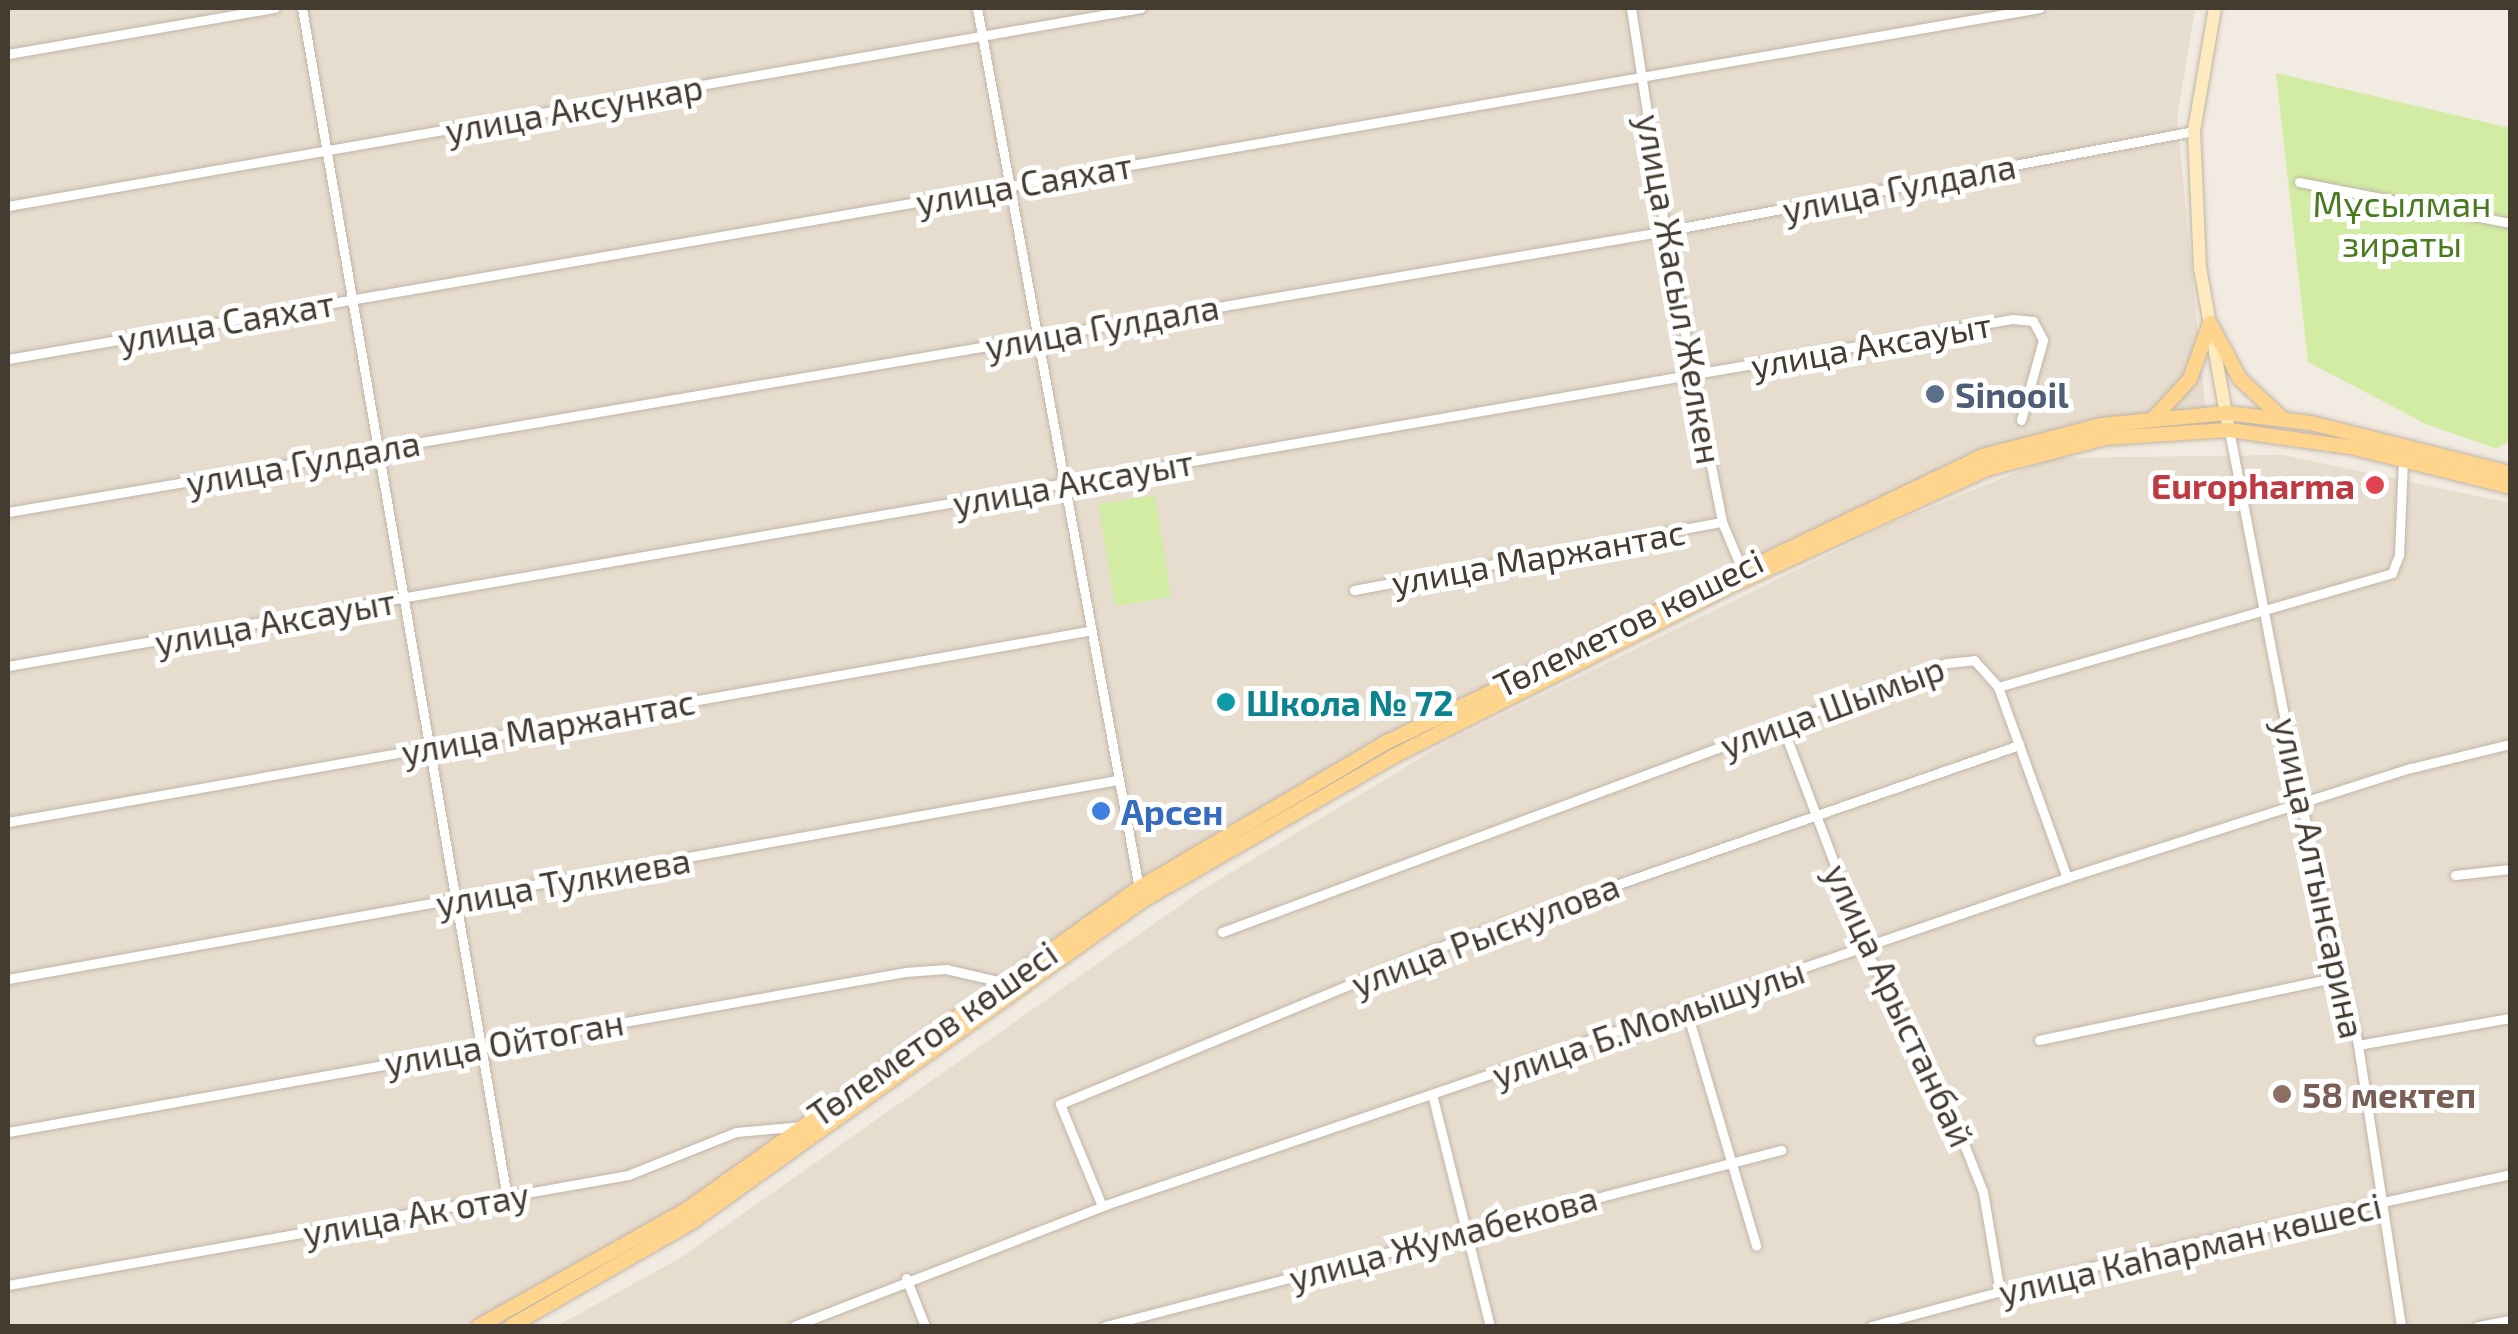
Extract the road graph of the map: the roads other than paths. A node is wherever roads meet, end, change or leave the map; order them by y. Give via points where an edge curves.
1 (275, 8) edge
2 (302, 8) edge
3 (977, 8) edge
4 (1141, 8) edge
5 (1631, 8) edge
6 (2040, 8) edge
7 (2216, 8) edge
8 (982, 34) junction
9 (8, 54) edge
10 (1643, 80) junction
11 (2194, 131) junction
12 (327, 153) junction
13 (2300, 182) dead end
14 (1009, 185) junction
15 (8, 206) edge
16 (2510, 223) edge
17 (1665, 230) junction
18 (351, 300) junction
19 (2210, 323) junction
20 (1035, 337) junction
21 (8, 359) edge
22 (1694, 374) junction
23 (2226, 414) junction
24 (2154, 418) junction
25 (2283, 418) junction
26 (2021, 420) dead end
27 (2229, 430) junction
28 (378, 450) junction
29 (2404, 461) junction
30 (2510, 473) edge
31 (1060, 484) junction
32 (2510, 487) edge
33 (8, 512) edge
34 (1722, 522) junction
35 (1742, 567) junction
36 (1354, 590) dead end
37 (404, 598) junction
38 (2263, 610) junction
39 (1088, 631) junction
40 (8, 666) edge
41 (1998, 687) junction
42 (1781, 723) junction
43 (2019, 744) junction
44 (2510, 744) edge
45 (431, 746) junction
46 (1117, 780) junction
47 (2301, 803) junction
48 (1815, 814) junction
49 (8, 822) edge
50 (2510, 869) edge
51 (2455, 876) dead end
52 (2068, 878) junction
53 (1139, 888) junction
54 (457, 900) junction
55 (1222, 932) dead end
56 (1868, 948) junction
57 (2342, 976) junction
58 (8, 978) edge
59 (1002, 982) junction
60 (1686, 1009) junction
61 (2510, 1018) edge
62 (2039, 1040) dead end
63 (483, 1045) junction
64 (2358, 1045) junction
65 (1432, 1094) junction
66 (808, 1130) junction
67 (8, 1132) edge
68 (1782, 1150) dead end
69 (1730, 1162) junction
70 (2510, 1174) edge
71 (507, 1197) junction
72 (2380, 1203) junction
73 (1102, 1206) junction
74 (1470, 1230) junction
75 (1756, 1246) dead end
76 (906, 1278) junction
77 (8, 1285) edge
78 (2000, 1292) junction
79 (2510, 1320) edge
80 (479, 1326) edge
81 (510, 1326) edge
82 (794, 1326) edge
83 (925, 1326) edge
84 (1106, 1326) edge
85 (1490, 1326) edge
86 (1871, 1326) edge
87 (2401, 1326) edge
88 (2478, 1326) edge

1 - 9 street
2 - 12 street
3 - 8 street
4 - 8 street, улица Аксункар
5 - 10 street, улица Жасыл Желкен
6 - 10 street, улица Саяхат
7 - 11 main road
8 - 12 street, улица Аксункар
8 - 14 street
10 - 14 street, улица Саяхат
10 - 17 street, улица Жасыл Желкен
11 - 17 street, улица Гулдала
11 - 19 main road
12 - 15 street, улица Аксункар
12 - 18 street
13 - 16 street
14 - 18 street, улица Саяхат
14 - 20 street
17 - 20 street, улица Гулдала
17 - 22 street, улица Жасыл Желкен
18 - 21 street, улица Саяхат
18 - 28 street
19 - 23 main road
19 - 24 main road via 2190,379
19 - 25 main road via 2240,379
20 - 28 street, улица Гулдала
20 - 31 street
22 - 26 street, улица Аксауыт via 2033,321 2042,328 2044,357
22 - 31 street, улица Аксауыт
22 - 34 street, улица Жасыл Желкен
23 - 24 main road, Төлеметов көшесі
23 - 25 main road, Төлеметов көшесі
23 - 27 main road
24 - 35 main road, Төлеметов көшесі via 2060,433 1983,456
25 - 30 main road, Төлеметов көшесі
27 - 29 main road, Төлеметов көшесі
27 - 38 street, улица Алтынсарина
27 - 66 main road, Төлеметов көшесі via 2139,433 2017,459 1701,601 1392,757 1142,901
28 - 33 street, улица Гулдала
28 - 37 street
29 - 32 main road, Төлеметов көшесі
29 - 38 street, улица Шымыр via 2392,574
31 - 37 street, улица Аксауыт
31 - 39 street
34 - 35 street, улица Жасыл Желкен
34 - 36 street, улица Маржантас
35 - 53 main road, Төлеметов көшесі via 1414,728
37 - 40 street, улица Аксауыт
37 - 45 street
38 - 41 street, улица Шымыр
38 - 47 street, улица Алтынсарина
39 - 45 street, улица Маржантас
39 - 46 street
41 - 42 street, улица Шымыр via 1985,668 1966,658
41 - 43 street
42 - 48 street, улица Арыстанбай
42 - 55 street, улица Шымыр
43 - 48 street, улица Рыскулова
43 - 52 street
44 - 47 street, улица Б.Момышулы
45 - 49 street, улица Маржантас
45 - 54 street
46 - 53 street
46 - 54 street, улица Тулкиева
47 - 52 street, улица Б.Момышулы
47 - 57 street, улица Алтынсарина
48 - 56 street, улица Арыстанбай
48 - 73 street, улица Рыскулова via 1460,939 1060,1104
50 - 51 street
52 - 56 street, улица Б.Момышулы
53 - 59 main road, Төлеметов көшесі
54 - 58 street, улица Тулкиева
54 - 63 street
56 - 60 street, улица Б.Момышулы
56 - 78 street, улица Арыстанбай via 1983,1192
57 - 62 street
57 - 64 street, улица Алтынсарина
59 - 63 street, улица Ойтоган via 946,970 905,972
59 - 66 main road, Төлеметов көшесі
60 - 65 street, улица Б.Момышулы
60 - 69 street
61 - 64 street
63 - 67 street, улица Ойтоган
63 - 71 street
64 - 72 street, улица Алтынсарина
65 - 73 street, улица Б.Момышулы
65 - 74 street
66 - 71 street, улица Ак отау via 736,1132 628,1175
66 - 80 main road, Төлеметов көшесі via 648,1234
66 - 81 main road, Төлеметов көшесі via 692,1222
68 - 69 street, улица Жумабекова
69 - 74 street, улица Жумабекова
69 - 75 street
70 - 72 street, улица Каһарман көшесі
71 - 77 street, улица Ак отау
72 - 78 street, улица Каһарман көшесі
72 - 87 street, улица Алтынсарина
73 - 76 street, улица Б.Момышулы
74 - 84 street, улица Жумабекова
74 - 85 street
76 - 82 street, улица Б.Момышулы
76 - 83 street
78 - 86 street, улица Каһарман көшесі
79 - 88 street

